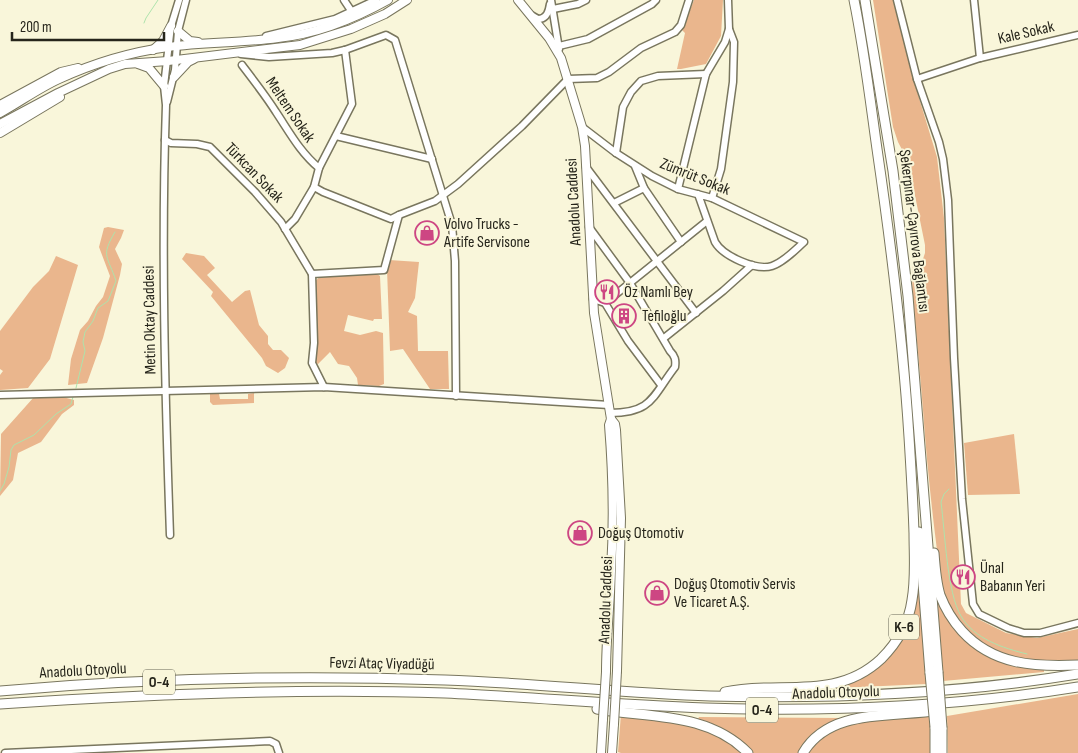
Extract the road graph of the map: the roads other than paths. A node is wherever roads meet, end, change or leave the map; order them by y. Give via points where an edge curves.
1 (180, 0) edge
2 (186, 0) edge
3 (344, 0) edge
4 (376, 0) edge
5 (388, 0) edge
6 (408, 0) edge
7 (518, 0) edge
8 (551, 0) edge
9 (586, 0) edge
10 (656, 0) edge
11 (689, 0) edge
12 (728, 0) edge
13 (854, 0) edge
14 (864, 0) edge
15 (897, 0) edge
16 (974, 0) edge
17 (553, 9) junction
18 (352, 12) junction
19 (528, 12) junction
20 (175, 28) junction
21 (729, 29) junction
22 (1078, 35) edge
23 (240, 41) junction
24 (207, 44) junction
25 (559, 46) junction
26 (172, 47) junction
27 (345, 50) junction
28 (152, 51) junction
29 (232, 53) junction
30 (198, 57) junction
31 (561, 58) junction
32 (980, 58) junction
33 (172, 60) junction
34 (136, 63) junction
35 (242, 65) dead end
36 (90, 66) junction
37 (706, 74) junction
38 (93, 76) junction
39 (174, 77) junction
40 (568, 79) junction
41 (917, 80) junction
42 (164, 86) junction
43 (0, 105) edge
44 (166, 105) junction
45 (0, 113) edge
46 (0, 124) edge
47 (582, 127) junction
48 (0, 133) edge
49 (336, 136) junction
50 (165, 140) junction
51 (616, 153) junction
52 (432, 159) junction
53 (634, 165) junction
54 (586, 167) junction
55 (318, 168) junction
56 (314, 187) junction
57 (644, 188) junction
58 (678, 189) junction
59 (443, 194) junction
60 (698, 194) junction
61 (712, 198) junction
62 (614, 202) junction
63 (398, 215) junction
64 (707, 221) junction
65 (589, 227) junction
66 (285, 229) junction
67 (681, 242) junction
68 (657, 262) junction
69 (752, 265) junction
70 (312, 274) junction
71 (630, 283) junction
72 (593, 299) junction
73 (605, 303) junction
74 (696, 312) junction
75 (664, 338) junction
76 (661, 385) junction
77 (324, 386) junction
78 (165, 390) junction
79 (0, 394) edge
80 (456, 396) junction
81 (907, 410) junction
82 (610, 412) junction
83 (922, 466) junction
84 (170, 535) dead end
85 (1078, 623) edge
86 (1078, 666) edge
87 (934, 673) junction
88 (1078, 674) edge
89 (318, 678) joint
90 (446, 680) joint
91 (1078, 687) edge
92 (0, 691) edge
93 (317, 692) joint
94 (445, 694) joint
95 (710, 696) junction
96 (545, 699) junction
97 (986, 700) junction
98 (0, 704) edge
99 (938, 728) junction
100 (613, 751) edge
101 (5, 753) edge
102 (279, 753) edge
103 (601, 753) edge
104 (748, 753) edge
105 (803, 753) edge
106 (935, 753) edge
107 (942, 753) edge

1 - 20 street
2 - 20 street
3 - 18 street
4 - 18 street
5 - 23 main road via 318,30
6 - 29 main road via 334,36 290,47
7 - 19 main road, Anadolu Caddesi
8 - 17 street
8 - 19 street via 544,18 538,19
9 - 17 street
10 - 25 street via 588,39
11 - 40 street via 675,32 641,48 597,78
12 - 21 street
13 - 81 highway, Şekerpınar-Çayırova Bağlantısı via 882,183
14 - 83 highway, Şekerpınar-Çayırova Bağlantısı via 893,171 908,296
15 - 41 street
16 - 32 street
17 - 25 street
18 - 23 street via 320,24
19 - 31 main road, Anadolu Caddesi
20 - 24 main road via 190,41
20 - 26 street
20 - 28 main road
21 - 37 street
21 - 61 street via 734,42 733,82 722,161
22 - 32 street, Kale Sokak
23 - 24 main road
24 - 26 main road
25 - 31 street
26 - 28 main road
26 - 33 street
27 - 29 street via 269,57
27 - 49 street via 352,104
27 - 52 street via 386,35 395,40
28 - 36 main road
29 - 30 main road
30 - 33 main road
30 - 39 main road via 188,62
31 - 40 main road, Anadolu Caddesi
32 - 41 street, Kale Sokak
33 - 34 main road
33 - 39 street, Metin Oktay Caddesi
33 - 42 street, Metin Oktay Caddesi
34 - 38 main road
34 - 42 main road via 149,68
35 - 55 street, Meltem Sokak via 296,144
36 - 43 main road via 61,72
36 - 45 main road via 58,79
37 - 51 street via 658,76 641,81 622,107
37 - 58 street
38 - 46 main road
38 - 48 main road
39 - 44 street, Metin Oktay Caddesi
40 - 47 main road, Anadolu Caddesi
40 - 59 street via 458,184
41 - 85 street via 939,142 948,200 962,499 973,604 979,614 1008,628 1033,634
42 - 44 street, Metin Oktay Caddesi
44 - 50 street, Metin Oktay Caddesi
47 - 51 street, Zümrüt Sokak
47 - 54 main road, Anadolu Caddesi
49 - 52 street
49 - 55 street
50 - 66 street, Türkcan Sokak via 210,147 255,192
50 - 78 street, Metin Oktay Caddesi
51 - 53 street, Zümrüt Sokak
52 - 59 street
53 - 57 street
53 - 58 street, Zümrüt Sokak
54 - 62 street
54 - 65 main road, Anadolu Caddesi
55 - 56 street
56 - 63 street via 391,219
56 - 66 street via 295,219
57 - 62 street
57 - 67 street
58 - 60 street, Zümrüt Sokak
59 - 63 street via 435,201
59 - 80 street via 452,225 455,260
60 - 61 street, Zümrüt Sokak
60 - 64 street
61 - 69 street, Zümrüt Sokak via 804,242 773,266
62 - 68 street
63 - 70 street via 384,270
64 - 67 street
64 - 69 street via 718,248
65 - 71 street
65 - 72 main road, Anadolu Caddesi
66 - 70 street, Türkcan Sokak
67 - 68 street
68 - 71 street
68 - 74 street
69 - 74 street
70 - 77 street via 312,362
71 - 73 street
71 - 75 street
72 - 73 street
72 - 82 main road, Anadolu Caddesi
73 - 76 street
74 - 75 street
75 - 76 street via 676,362
76 - 82 street via 641,408
77 - 78 street
77 - 80 street
78 - 79 street
78 - 84 street, Metin Oktay Caddesi
80 - 82 street
81 - 87 highway, K-6
81 - 95 highway, K-6 via 915,573 909,614 897,639 880,659 842,682 811,687 738,689
82 - 100 main road, Anadolu Caddesi, bridge via 616,430 621,518
82 - 103 main road, Anadolu Caddesi, bridge via 614,518
83 - 86 highway via 940,593 957,625 982,649 1004,660 1030,665
83 - 87 highway, K-6
87 - 99 highway, K-6, bridge
88 - 95 highway, Anadolu Otoyolu / O-4 via 990,686 853,696
89 - 90 highway, Fevzi Ataç Viyadüğü / O-4
89 - 92 highway, Anadolu Otoyolu / O-4 via 98,684
90 - 95 highway, Anadolu Otoyolu / O-4
91 - 97 highway, Anadolu Otoyolu / O-4
93 - 94 highway, Fevzi Ataç Viyadüğü / O-4
93 - 98 highway, Anadolu Otoyolu / O-4 via 173,694
94 - 96 highway, Anadolu Otoyolu / O-4
96 - 97 highway, Anadolu Otoyolu / O-4 via 782,710 854,709
96 - 104 highway via 694,723 725,735
97 - 105 highway via 937,711 844,722 822,731
99 - 106 highway, K-6
99 - 107 highway, K-6
101 - 102 street via 270,741 276,744

